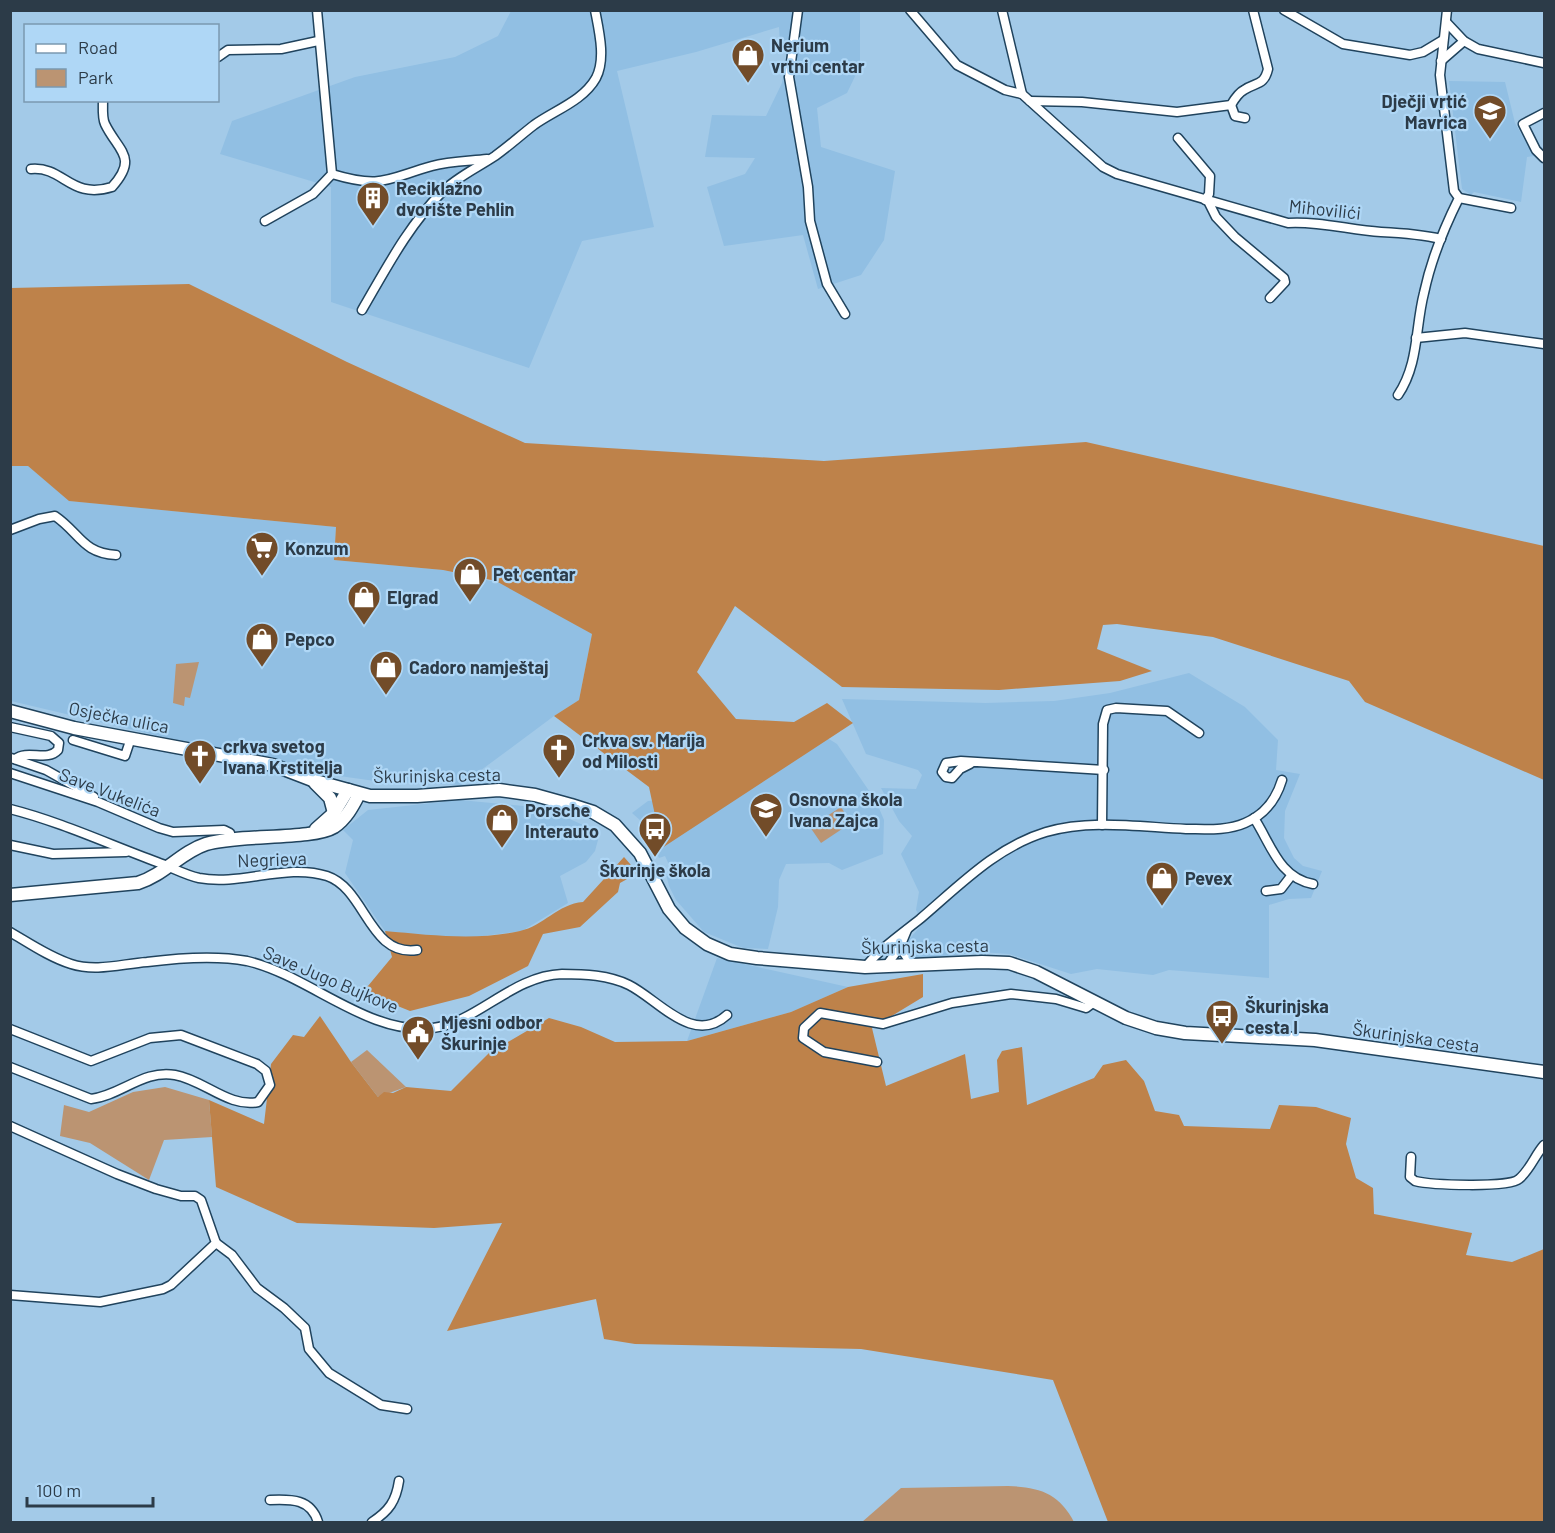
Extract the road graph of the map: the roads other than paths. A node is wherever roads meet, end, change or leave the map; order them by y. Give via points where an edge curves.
1 (317, 10) edge
2 (595, 10) edge
3 (798, 10) edge
4 (910, 10) edge
5 (1002, 10) edge
6 (1252, 10) edge
7 (1284, 10) edge
8 (1447, 10) edge
9 (1447, 23) junction
10 (1443, 40) junction
11 (318, 41) junction
12 (1464, 42) junction
13 (219, 56) edge
14 (1441, 61) junction
15 (1545, 63) edge
16 (1022, 94) junction
17 (1030, 101) junction
18 (103, 102) edge
19 (1231, 105) junction
20 (1545, 113) edge
21 (1245, 118) dead end
22 (1178, 138) dead end
23 (1545, 158) edge
24 (491, 159) junction
25 (31, 169) dead end
26 (332, 174) junction
27 (1459, 198) junction
28 (1206, 200) junction
29 (1511, 208) dead end
30 (265, 221) dead end
31 (1441, 238) junction
32 (1269, 298) dead end
33 (362, 310) dead end
34 (845, 314) dead end
35 (1416, 338) junction
36 (1545, 344) edge
37 (1398, 395) dead end
38 (10, 530) edge
39 (116, 555) dead end
40 (10, 711) edge
41 (10, 727) edge
42 (1199, 733) dead end
43 (73, 740) dead end
44 (129, 744) dead end
45 (13, 758) edge
46 (970, 764) dead end
47 (1104, 770) junction
48 (10, 773) edge
49 (312, 780) junction
50 (1282, 780) dead end
51 (354, 792) junction
52 (98, 802) junction
53 (10, 809) edge
54 (334, 813) junction
55 (1254, 818) junction
56 (1102, 825) junction
57 (310, 832) junction
58 (231, 839) junction
59 (10, 845) edge
60 (130, 852) junction
61 (170, 867) junction
62 (1292, 876) junction
63 (1312, 884) dead end
64 (1266, 891) dead end
65 (10, 895) edge
66 (907, 930) junction
67 (10, 932) edge
68 (900, 947) junction
69 (417, 950) dead end
70 (912, 965) junction
71 (886, 966) junction
72 (866, 967) junction
73 (1094, 1002) junction
74 (727, 1015) dead end
75 (10, 1029) edge
76 (877, 1062) dead end
77 (10, 1067) edge
78 (1545, 1072) edge
79 (10, 1126) edge
80 (1545, 1144) edge
81 (1411, 1157) dead end
82 (216, 1243) junction
83 (10, 1295) edge
84 (407, 1409) dead end
85 (399, 1481) dead end
86 (270, 1500) dead end
87 (318, 1522) edge
88 (372, 1522) edge

1 - 11 street
2 - 24 street via 600,38 597,76 585,93
3 - 34 street via 789,77 810,221 827,284
4 - 16 street, Mihovilići via 957,65 1005,90
5 - 16 street
6 - 19 street via 1268,69 1260,85 1244,90
7 - 10 street via 1343,44 1410,56
8 - 9 street
9 - 10 street
9 - 12 street
10 - 14 street
11 - 13 street via 280,49 228,50
11 - 26 street
12 - 14 street
12 - 15 street via 1478,49
14 - 27 street via 1443,108 1454,191
16 - 17 street, Mihovilići
17 - 19 street via 1177,112
17 - 28 street, Mihovilići via 1103,167
18 - 25 street via 104,123 126,160 112,187 86,191 49,171
19 - 21 street via 1235,116
20 - 23 street via 1523,124 1536,150
22 - 28 street via 1210,176
24 - 26 street via 433,166 381,183
24 - 33 street via 462,176 436,199 403,240
26 - 30 street via 313,194
27 - 29 street
27 - 31 street
28 - 31 street, Mihovilići via 1288,223 1416,232
28 - 32 street via 1235,237 1284,278 1285,282
31 - 35 street via 1424,291
35 - 36 street via 1465,333
35 - 37 street via 1408,380
38 - 39 street via 55,516 90,549
40 - 49 street, Osječka ulica via 74,728 273,765
41 - 45 street via 51,736 59,743 58,750 51,755 23,754
42 - 47 street via 1167,711 1107,710 1103,724
43 - 44 street via 97,742 125,756
45 - 52 street via 46,770
46 - 47 street
47 - 56 street
48 - 52 street, Save Vukelića
49 - 51 street, Osječka ulica
49 - 54 street via 330,798
50 - 55 street via 1272,801
51 - 54 street
51 - 57 street via 348,813 333,827
51 - 72 street, Škurinjska cesta via 398,797 499,790 535,795 593,812 623,833 640,852 669,909 685,928 707,944 730,954 757,958
52 - 58 street, Save Vukelića via 173,832 224,830
53 - 60 street, Negrieva
54 - 57 street
55 - 56 street via 1215,829
55 - 62 street via 1278,861
56 - 66 street via 1061,828 1018,843 982,866
57 - 58 street
58 - 61 street via 202,845
59 - 60 street via 53,854
60 - 61 street, Negrieva
61 - 65 street via 138,883
61 - 69 street, Negrieva via 209,879 300,873 329,877 342,885 379,936 402,950
62 - 63 street
62 - 64 street via 1281,889
66 - 68 street
66 - 72 street via 881,948
67 - 74 street, Save Jugo Bujkove via 71,964 91,968 176,960 248,962 286,975 372,1018 410,1028 435,1028 518,986 560,974 593,975 627,984 679,1020 696,1025 709,1025
68 - 70 street
68 - 71 street
70 - 71 street, Škurinjska cesta
70 - 73 street, Škurinjska cesta via 1009,963 1036,972
71 - 72 street, Škurinjska cesta
73 - 76 street via 1086,1008 1056,999 1011,994 931,1008 883,1024 820,1013 804,1028 806,1041 824,1052
73 - 78 street, Škurinjska cesta via 1141,1024 1185,1033 1316,1040
75 - 77 street via 91,1060 150,1038 181,1035 257,1064 266,1071 270,1085 258,1102 247,1105 174,1074 155,1075 91,1099
79 - 82 street via 147,1185 181,1196 195,1196 201,1200
80 - 81 street via 1519,1179 1511,1182 1470,1185 1415,1181 1410,1177
82 - 83 street via 163,1289 100,1302
82 - 84 street via 232,1255 257,1288 305,1328 309,1349 328,1373 381,1405
85 - 88 street via 392,1506
86 - 87 street via 304,1503 314,1511

